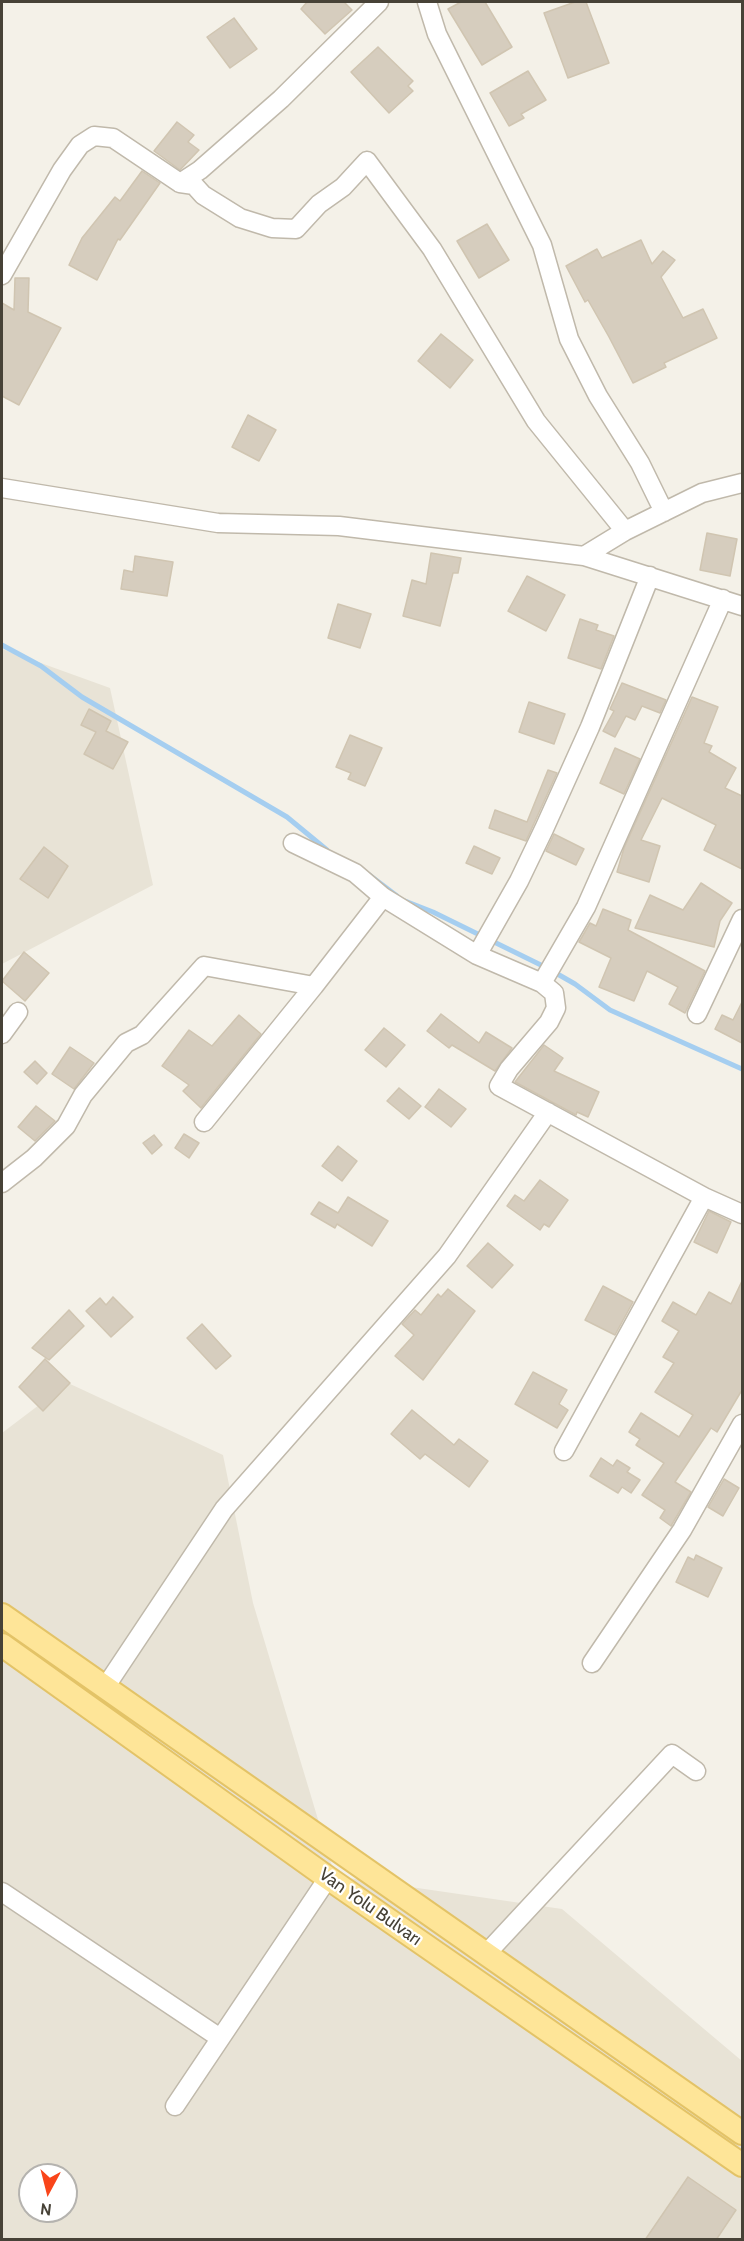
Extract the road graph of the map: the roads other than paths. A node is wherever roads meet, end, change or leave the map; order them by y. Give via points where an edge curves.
1 (379, 2) edge
2 (427, 2) edge
3 (180, 183) junction
4 (2, 275) edge
5 (742, 483) edge
6 (2, 488) edge
7 (664, 512) junction
8 (625, 531) junction
9 (584, 556) junction
10 (650, 576) junction
11 (723, 599) junction
12 (742, 606) edge
13 (293, 843) dead end
14 (383, 897) junction
15 (742, 919) edge
16 (477, 955) junction
17 (542, 983) junction
18 (314, 986) junction
19 (18, 1012) dead end
20 (697, 1014) dead end
21 (2, 1034) edge
22 (548, 1112) junction
23 (204, 1122) dead end
24 (2, 1183) edge
25 (704, 1197) junction
26 (742, 1214) edge
27 (742, 1424) edge
28 (564, 1451) dead end
29 (2, 1615) edge
30 (2, 1645) edge
31 (592, 1663) dead end
32 (106, 1686) junction
33 (696, 1771) dead end
34 (328, 1878) junction
35 (2, 1892) edge
36 (486, 1954) junction
37 (220, 2038) junction
38 (175, 2106) dead end
39 (742, 2133) edge
40 (742, 2165) edge

1 - 3 street via 281,99
2 - 7 street via 437,34 542,245 569,339
3 - 4 street via 113,138 94,136 80,145 62,170
3 - 8 street via 194,185 240,218 272,228 296,229 367,161 432,249 536,421
5 - 7 street via 702,493
6 - 9 street via 218,523 339,525
7 - 8 street
8 - 9 street
9 - 10 street
10 - 11 street
10 - 16 street via 560,794 519,882
11 - 12 street
11 - 17 street via 586,907
13 - 14 street via 355,873
14 - 16 street
14 - 18 street
15 - 20 street
16 - 17 street
17 - 22 street via 554,993 556,1008 499,1086
18 - 23 street
18 - 24 street via 204,966 142,1035 126,1043 83,1095 66,1126
19 - 21 street
22 - 25 street
22 - 32 street via 447,1256 224,1509
25 - 26 street
25 - 28 street
27 - 31 street via 682,1530
29 - 32 main road
30 - 34 main road, Van Yolu Bulvarı
32 - 36 main road
33 - 36 street via 672,1754
34 - 37 street
34 - 40 main road, Van Yolu Bulvarı
35 - 37 street
36 - 39 main road
37 - 38 street

